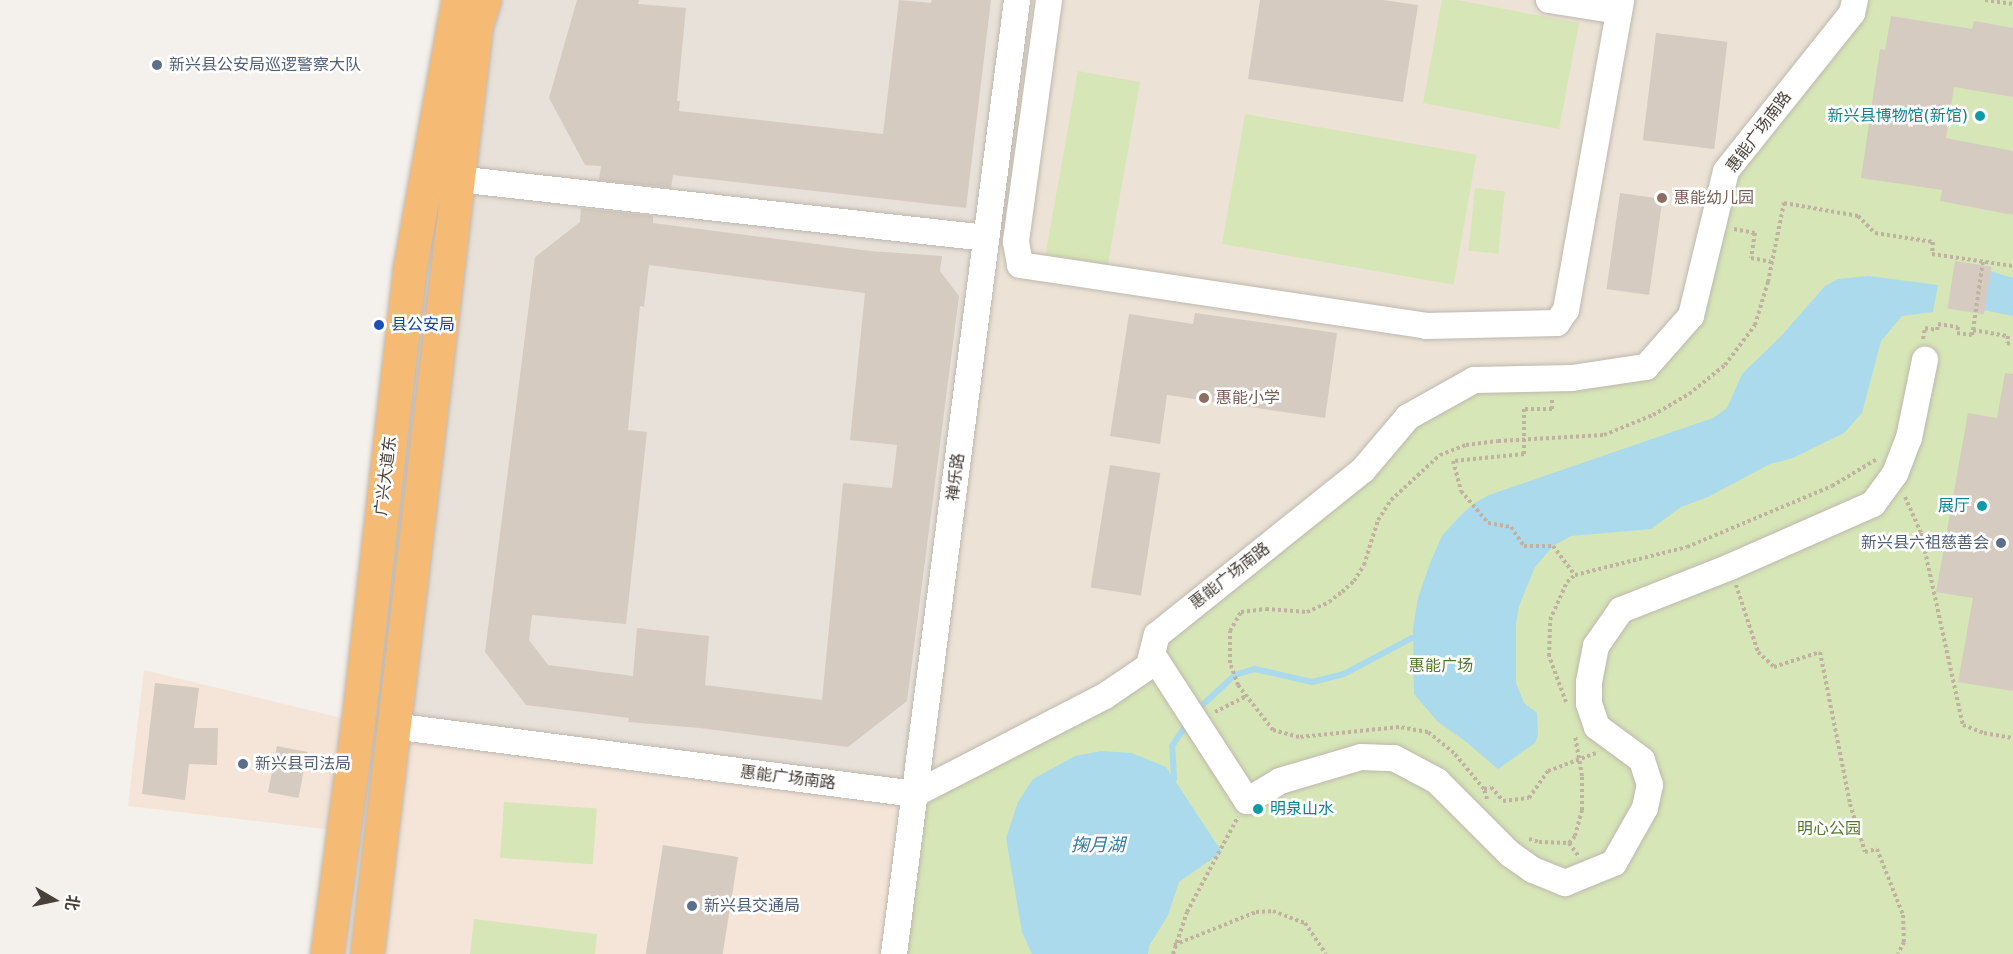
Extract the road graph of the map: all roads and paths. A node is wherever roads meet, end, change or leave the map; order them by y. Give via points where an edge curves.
1 (458, 0) edge
2 (484, 0) edge
3 (1017, 0) edge
4 (1049, 0) edge
5 (1549, 0) edge
6 (1855, 0) edge
7 (1985, 0) edge
8 (2013, 4) edge
9 (1620, 5) edge
10 (457, 178) junction
11 (1713, 225) junction
12 (986, 238) junction
13 (1983, 261) junction
14 (1771, 262) junction
15 (2013, 266) edge
16 (1973, 330) junction
17 (2013, 344) edge
18 (1923, 354) joint
19 (1552, 379) junction
20 (1523, 439) junction
21 (1886, 453) dead end
22 (1889, 482) junction
23 (1730, 567) junction
24 (1575, 575) junction
25 (1152, 654) junction
26 (1247, 696) junction
27 (1569, 713) dead end
28 (1195, 722) junction
29 (393, 726) junction
30 (1575, 734) dead end
31 (2013, 738) edge
32 (1612, 739) junction
33 (1580, 757) junction
34 (1484, 789) junction
35 (915, 794) junction
36 (1247, 801) junction
37 (1491, 805) dead end
38 (1524, 836) dead end
39 (1174, 945) junction
40 (327, 954) edge
41 (367, 954) edge
42 (894, 954) edge
43 (1173, 954) edge
44 (1326, 954) edge
45 (1898, 954) edge

1 - 40 highway, 广兴大道东 via 410,272
2 - 10 highway via 476,25
3 - 12 street, 禅乐路
4 - 9 street via 1016,242 1020,265 1426,326 1557,323 1566,309
5 - 9 street
6 - 11 street, 惠能广场南路 via 1852,13 1726,171
7 - 8 path
10 - 12 street
10 - 29 highway
11 - 14 path via 1755,233 1750,258
11 - 19 street, 惠能广场南路 via 1691,316 1646,367
12 - 35 street, 禅乐路
13 - 14 path via 1932,254 1933,242 1875,233 1858,216 1784,203
13 - 15 path
13 - 16 path
14 - 20 path via 1755,325 1725,365 1689,394 1653,416 1604,435
16 - 17 path via 2008,336 2007,343
16 - 18 path via 1972,335 1957,333 1958,327 1938,324 1937,330 1925,328
18 - 22 street via 1909,438
19 - 20 path via 1552,409 1524,409
19 - 25 street, 惠能广场南路 via 1474,380 1408,417 1363,470 1157,634
20 - 24 path via 1524,454 1453,461 1461,491 1488,522 1511,527 1524,546 1553,546
20 - 26 path via 1466,445 1440,455 1391,500 1378,520 1364,565 1354,581 1329,602 1307,612 1241,612 1230,631 1230,663
21 - 24 path via 1832,486 1687,547
22 - 23 street via 1873,504
22 - 31 path via 1905,495 1921,533 1963,725
23 - 32 street via 1621,610 1596,646 1589,704 1597,728
23 - 45 path via 1758,652 1774,667 1820,652 1850,804 1865,852 1877,849 1903,915 1904,942
24 - 27 path via 1567,582 1550,620 1549,656
25 - 28 street
25 - 35 street, 惠能广场南路 via 1149,666 1106,696
26 - 28 path
26 - 34 path via 1273,730 1285,735 1399,727 1428,732 1454,753
28 - 36 street
29 - 35 street, 惠能广场南路
29 - 41 highway
30 - 33 path
32 - 33 path via 1601,751
32 - 36 street via 1642,760 1650,785 1645,808 1614,863 1565,882 1533,870 1510,854 1437,781 1394,758 1361,757 1280,781
33 - 34 path via 1548,771 1529,798 1503,801 1491,787
33 - 38 path via 1582,810 1575,837 1569,843 1550,843
34 - 37 path
35 - 42 street, 禅乐路
36 - 39 path via 1187,912
39 - 43 path
39 - 44 path via 1256,912 1273,912 1305,923

